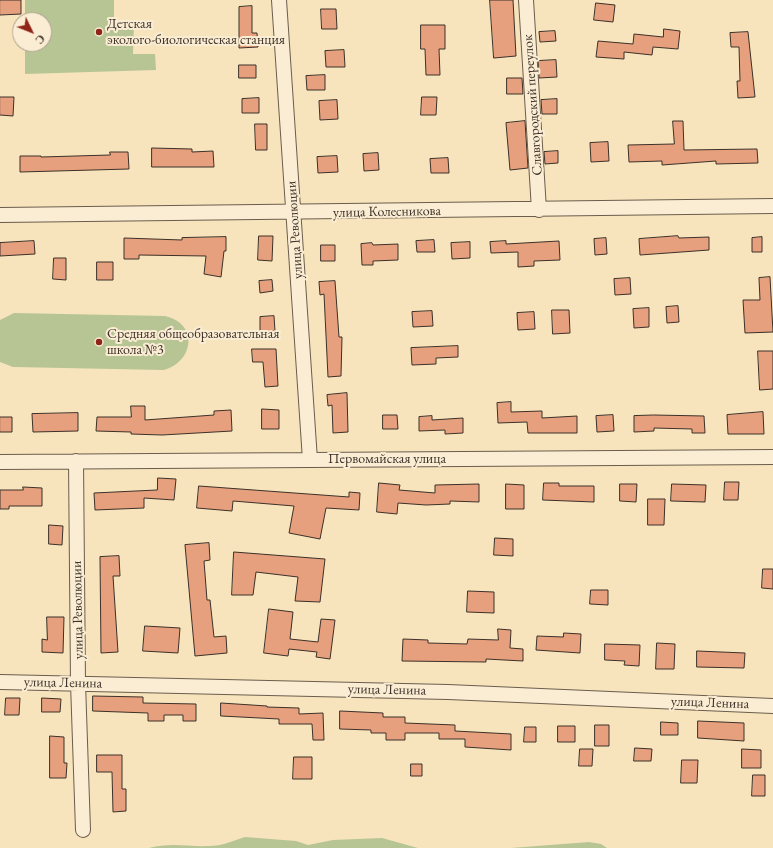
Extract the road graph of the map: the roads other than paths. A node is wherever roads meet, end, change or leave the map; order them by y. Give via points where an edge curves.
1 (279, 0) edge
2 (526, 0) edge
3 (773, 206) edge
4 (539, 210) junction
5 (294, 213) junction
6 (0, 216) edge
7 (773, 457) edge
8 (310, 460) junction
9 (76, 461) junction
10 (0, 462) edge
11 (0, 682) edge
12 (78, 683) junction
13 (773, 706) edge
14 (83, 830) dead end

1 - 5 street, улица Революции
2 - 4 street, Славгородский переулок
3 - 4 street, улица Колесникова
4 - 5 street, улица Колесникова
5 - 6 street, улица Колесникова
5 - 8 street, улица Революции
7 - 8 street, Первомайская улица
8 - 9 street, Первомайская улица
9 - 10 street, Первомайская улица
9 - 12 street, улица Революции
11 - 12 street, улица Ленина
12 - 13 street, улица Ленина via 448,692
12 - 14 street, улица Революции

